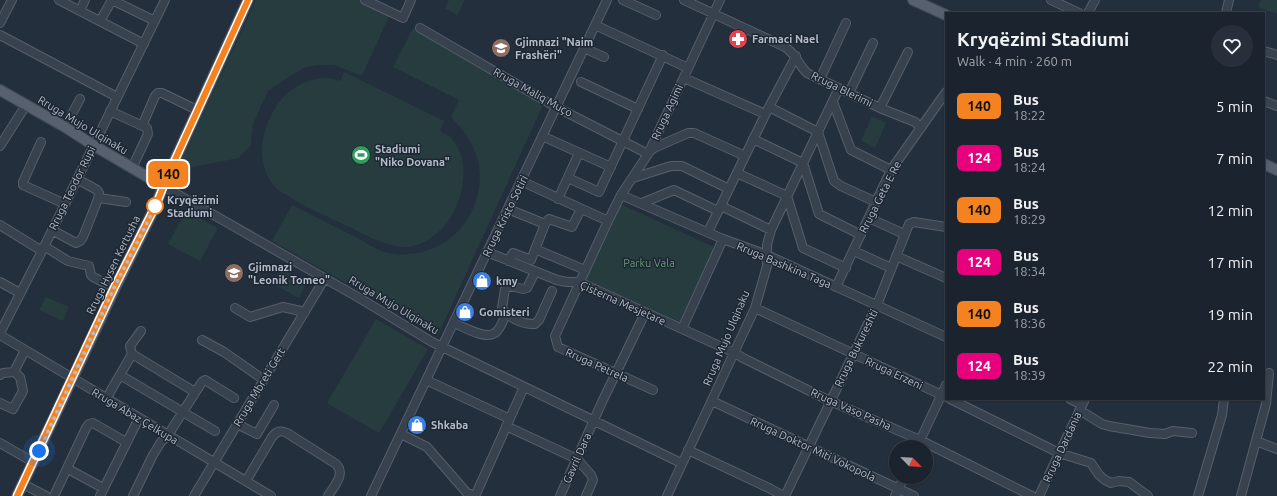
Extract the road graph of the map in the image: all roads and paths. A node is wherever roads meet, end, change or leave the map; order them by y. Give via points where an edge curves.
1 (12, 0) edge
2 (59, 0) edge
3 (85, 0) edge
4 (112, 0) edge
5 (165, 0) edge
6 (248, 0) edge
7 (365, 0) edge
8 (411, 0) edge
9 (607, 0) edge
10 (623, 0) edge
11 (684, 0) edge
12 (720, 0) edge
13 (913, 0) edge
14 (1051, 0) edge
15 (1095, 0) edge
16 (1229, 0) edge
17 (80, 11) junction
18 (1074, 12) edge
19 (1089, 12) edge
20 (1226, 12) edge
21 (714, 14) junction
22 (656, 15) dead end
23 (945, 15) edge
24 (100, 21) junction
25 (155, 21) junction
26 (0, 23) edge
27 (846, 23) dead end
28 (595, 25) junction
29 (420, 28) dead end
30 (0, 35) edge
31 (873, 43) dead end
32 (144, 44) junction
33 (584, 48) junction
34 (1265, 50) edge
35 (908, 52) dead end
36 (663, 55) junction
37 (1277, 55) edge
38 (796, 56) junction
39 (604, 57) dead end
40 (688, 68) junction
41 (684, 78) junction
42 (820, 79) junction
43 (581, 82) dead end
44 (840, 88) junction
45 (0, 90) edge
46 (849, 93) junction
47 (945, 93) edge
48 (117, 97) junction
49 (80, 99) dead end
50 (1265, 100) edge
51 (833, 102) junction
52 (26, 105) junction
53 (1277, 106) edge
54 (556, 107) junction
55 (638, 108) junction
56 (880, 108) junction
57 (197, 110) junction
58 (767, 110) junction
59 (110, 111) junction
60 (142, 126) junction
61 (65, 127) junction
62 (921, 128) junction
63 (818, 132) junction
64 (542, 136) junction
65 (753, 139) junction
66 (624, 141) junction
67 (41, 142) dead end
68 (93, 145) junction
69 (0, 146) edge
70 (579, 153) junction
71 (648, 154) junction
72 (745, 156) junction
73 (803, 163) junction
74 (1265, 164) edge
75 (611, 167) junction
76 (132, 168) junction
77 (891, 170) junction
78 (1277, 170) edge
79 (737, 173) junction
80 (568, 178) junction
81 (633, 178) junction
82 (76, 180) junction
83 (521, 181) junction
84 (163, 186) junction
85 (729, 189) junction
86 (621, 195) junction
87 (787, 196) junction
88 (99, 198) junction
89 (558, 199) junction
90 (126, 202) dead end
91 (876, 202) junction
92 (642, 203) junction
93 (64, 204) junction
94 (508, 209) junction
95 (581, 209) junction
96 (720, 209) junction
97 (869, 218) junction
98 (608, 221) junction
99 (545, 224) junction
100 (0, 226) edge
101 (945, 227) edge
102 (52, 230) junction
103 (771, 230) junction
104 (708, 232) junction
105 (904, 234) junction
106 (861, 235) junction
107 (723, 239) junction
108 (535, 248) junction
109 (43, 249) junction
110 (854, 251) junction
111 (487, 252) junction
112 (767, 255) junction
113 (896, 256) junction
114 (508, 261) junction
115 (846, 268) junction
116 (891, 268) junction
117 (585, 270) junction
118 (534, 272) junction
119 (325, 278) junction
120 (945, 278) edge
121 (0, 282) edge
122 (579, 282) junction
123 (836, 287) junction
124 (114, 288) junction
125 (552, 291) dead end
126 (20, 294) junction
127 (877, 305) junction
128 (235, 308) dead end
129 (755, 308) junction
130 (305, 312) junction
131 (645, 313) junction
132 (506, 314) junction
133 (454, 323) junction
134 (682, 329) junction
135 (141, 331) dead end
136 (0, 334) edge
137 (945, 337) edge
138 (202, 340) dead end
139 (443, 346) junction
140 (25, 350) junction
141 (735, 353) junction
142 (132, 354) junction
143 (853, 354) junction
144 (14, 372) junction
145 (1270, 373) edge
146 (616, 374) junction
147 (0, 375) edge
148 (120, 376) junction
149 (72, 378) junction
150 (264, 380) junction
151 (426, 380) junction
152 (524, 387) junction
153 (653, 390) dead end
154 (195, 392) junction
155 (944, 396) edge
156 (234, 398) dead end
157 (106, 399) junction
158 (952, 400) edge
159 (1072, 400) edge
160 (1224, 400) edge
161 (830, 401) junction
162 (712, 402) junction
163 (0, 403) edge
164 (274, 405) dead end
165 (1082, 405) edge
166 (183, 412) junction
167 (140, 418) junction
168 (593, 421) junction
169 (508, 423) junction
170 (237, 424) junction
171 (214, 431) dead end
172 (1192, 433) dead end
173 (401, 434) junction
174 (168, 435) junction
175 (910, 440) edge
176 (920, 440) edge
177 (1256, 441) junction
178 (126, 442) junction
179 (0, 443) edge
180 (809, 447) junction
181 (1277, 449) edge
182 (688, 450) junction
183 (933, 451) edge
184 (1059, 453) junction
185 (577, 459) junction
186 (33, 462) junction
187 (214, 462) junction
188 (681, 463) junction
189 (68, 469) junction
190 (246, 481) junction
191 (22, 484) junction
192 (101, 492) edge
193 (897, 492) edge
194 (261, 493) edge
195 (17, 496) edge
196 (46, 496) edge
197 (54, 496) edge
198 (133, 496) edge
199 (194, 496) edge
200 (271, 496) edge
201 (328, 496) edge
202 (371, 496) edge
203 (560, 496) edge
204 (586, 496) edge
205 (666, 496) edge
206 (784, 496) edge
207 (914, 496) edge
208 (1032, 496) edge
209 (1040, 496) edge
210 (1148, 496) edge
211 (1198, 496) edge
212 (1241, 496) edge

1 - 26 street
2 - 17 street
3 - 17 street
4 - 24 street
4 - 25 street
5 - 25 street, Rruga Teodor Rupi
6 - 57 main road, Rruga Hysen Kertusha
7 - 8 street via 402,18
9 - 28 street, Rruga Kristo Sotiri
10 - 22 street
11 - 21 street, Rruga Blerimi
12 - 21 street, Rruga Agimi
13 - 23 main road
14 - 18 street
15 - 19 street
16 - 20 street
17 - 24 street
21 - 38 street, Rruga Blerimi via 785,47
21 - 40 street, Rruga Agimi
24 - 32 street
25 - 32 street, Rruga Teodor Rupi
27 - 42 street
28 - 33 street, Rruga Kristo Sotiri
28 - 36 street
29 - 54 street, Rruga Maliq Muço
30 - 48 street
31 - 46 street
32 - 48 street, Rruga Teodor Rupi
33 - 39 street
33 - 54 street, Rruga Kristo Sotiri
34 - 37 street
35 - 56 street
36 - 40 street
36 - 55 street
38 - 42 street, Rruga Blerimi via 807,73
38 - 58 street
40 - 41 street, Rruga Agimi
41 - 58 street
41 - 71 street, Rruga Agimi
42 - 44 street, Rruga Blerimi
43 - 55 street
44 - 46 street, Rruga Blerimi
44 - 51 street, Rruga Mujo Ulqinaku
45 - 52 main road, Rruga Mujo Ulqinaku
46 - 56 street, Rruga Blerimi
47 - 62 street, Rruga Geta E Re
48 - 59 street, Rruga Teodor Rupi
49 - 61 street
50 - 53 street
51 - 63 street, Rruga Mujo Ulqinaku
51 - 77 street via 851,150
52 - 61 main road, Rruga Mujo Ulqinaku
52 - 69 street
54 - 64 street, Rruga Kristo Sotiri
54 - 66 street, Rruga Maliq Muço
55 - 66 street
56 - 62 street, Rruga Blerimi via 915,122
57 - 60 street via 158,93
57 - 84 main road, Rruga Hysen Kertusha
58 - 63 street
58 - 65 street
59 - 60 street
59 - 68 street, Rruga Teodor Rupi
60 - 76 street via 147,128 148,134
61 - 68 main road, Rruga Mujo Ulqinaku
62 - 77 street, Rruga Geta E Re
63 - 73 street, Rruga Mujo Ulqinaku
63 - 91 street via 834,180
64 - 70 street
64 - 83 street, Rruga Kristo Sotiri
65 - 72 street
65 - 73 street
66 - 71 street, Rruga Maliq Muço
66 - 75 street
67 - 93 street via 23,185
68 - 76 main road, Rruga Mujo Ulqinaku
68 - 82 street, Rruga Teodor Rupi
70 - 75 street
70 - 80 street
71 - 72 street via 654,148 688,133 694,133
71 - 81 street, Rruga Agimi
72 - 79 street
73 - 87 street, Rruga Mujo Ulqinaku
73 - 106 street via 819,214
74 - 78 main road
75 - 80 street via 599,192
76 - 84 main road, Rruga Mujo Ulqinaku
77 - 91 street, Rruga Geta E Re
79 - 85 street
79 - 87 street
80 - 89 street
81 - 85 street via 671,166 682,166
81 - 86 street, Rruga Agimi
82 - 88 street via 97,190
82 - 93 street, Rruga Teodor Rupi
83 - 89 street
83 - 94 street, Rruga Kristo Sotiri
84 - 119 street, Rruga Mujo Ulqinaku
84 - 124 main road, Rruga Hysen Kertusha
85 - 96 street
86 - 92 street, Rruga Bashkina Taga
86 - 98 street, Rruga Agimi
87 - 103 street, Rruga Mujo Ulqinaku
87 - 115 street via 803,248
88 - 90 street
88 - 102 street via 78,243
89 - 95 street
91 - 97 street, Rruga Geta E Re
92 - 96 street via 674,190
92 - 104 street, Rruga Bashkina Taga
93 - 102 street, Rruga Teodor Rupi
94 - 99 street
94 - 111 street, Rruga Kristo Sotiri
95 - 98 street
95 - 99 street via 572,227 549,219
96 - 103 street
96 - 104 street
97 - 105 street
97 - 106 street, Rruga Geta E Re
98 - 117 street, Rruga Petrela
99 - 108 street
100 - 109 street
101 - 105 street, Rruga Bukureshti via 914,222 909,224
102 - 109 street, Rruga Teodor Rupi
103 - 112 street, Rruga Mujo Ulqinaku
104 - 107 street, Rruga Bashkina Taga
105 - 113 street, Rruga Bukureshti
106 - 110 street, Rruga Geta E Re
107 - 112 street, Rruga Bashkina Taga
107 - 134 street
108 - 114 street via 530,260 513,253
108 - 117 street
109 - 124 street via 68,261 89,266 93,277
109 - 126 street, Rruga Teodor Rupi
110 - 115 street, Rruga Geta E Re
110 - 116 street
111 - 114 street, Çisterna Mesjetare
111 - 133 street, Rruga Kristo Sotiri
112 - 123 street, Rruga Bashkina Taga
112 - 129 street, Rruga Mujo Ulqinaku via 767,266
113 - 116 street, Rruga Bukureshti
113 - 120 street
114 - 118 street, Çisterna Mesjetare
115 - 123 street, Rruga Geta E Re
116 - 127 street, Rruga Bukureshti
117 - 122 street, Rruga Petrela
118 - 122 street, Çisterna Mesjetare via 562,281
118 - 132 street via 523,290 510,286 505,289 502,308
119 - 130 street, Rruga Mbreti Gert
119 - 139 street, Rruga Mujo Ulqinaku via 432,342
121 - 126 street
122 - 131 street, Çisterna Mesjetare
122 - 146 street, Rruga Petrela via 555,341 558,347
123 - 127 street, Rruga Bashkina Taga
124 - 149 main road, Rruga Hysen Kertusha
125 - 132 street via 535,324 526,325
126 - 136 street, Rruga Teodor Rupi
127 - 137 street, Rruga Bashkina Taga
127 - 143 street, Rruga Bukureshti
128 - 130 street via 250,317 283,307
129 - 141 street, Rruga Mujo Ulqinaku
129 - 143 street, Rruga Erzeni
130 - 150 street, Rruga Mbreti Gert
131 - 134 street, Çisterna Mesjetare
131 - 146 street, Gavril Dara
132 - 133 street via 499,329 494,334 485,336
133 - 139 street, Rruga Kristo Sotiri
134 - 141 street, Çisterna Mesjetare
135 - 142 street via 130,346
136 - 140 street, Rruga Abaz Çelkupa
138 - 150 street
139 - 151 street, Rruga Kristo Sotiri
139 - 152 street, Rruga Mujo Ulqinaku
140 - 144 street
140 - 149 street, Rruga Abaz Çelkupa
141 - 161 street, Rruga Vaso Pasha
141 - 162 street, Rruga Mujo Ulqinaku
142 - 148 street
142 - 154 street
143 - 155 street, Rruga Erzeni
143 - 161 street, Rruga Bukureshti
144 - 147 street
144 - 163 street via 20,377 23,391 13,409
145 - 177 street via 1266,404
146 - 153 street, Rruga Petrela
146 - 168 street, Gavril Dara
148 - 157 street
148 - 166 street
149 - 157 street, Rruga Abaz Çelkupa
149 - 186 main road, Rruga Hysen Kertusha
150 - 170 street, Rruga Mbreti Gert
151 - 169 street
151 - 173 street, Rruga Kristo Sotiri
152 - 168 street, Rruga Mujo Ulqinaku
152 - 169 street
154 - 156 street via 205,380
154 - 166 street
155 - 176 street
157 - 167 street, Rruga Abaz Çelkupa
158 - 184 street
159 - 165 street
160 - 211 street via 1222,415
161 - 175 street, Rruga Vaso Pasha
161 - 180 street, Rruga Bukureshti
162 - 180 street, Rruga Doktor Miti Vokopola
162 - 182 street, Rruga Mujo Ulqinaku
164 - 170 street via 257,434
165 - 172 street via 1086,414 1109,426 1150,433
165 - 184 street, Rruga Dardania
166 - 171 street
166 - 174 street
167 - 174 street, Rruga Abaz Çelkupa
167 - 178 street
168 - 185 street, Gavril Dara
168 - 188 street, Rruga Mujo Ulqinaku
169 - 173 street via 476,494 472,495 467,493 427,447
169 - 185 street
170 - 187 street, Rruga Mbreti Gert
173 - 202 street, Rruga Kristo Sotiri
174 - 187 street, Rruga Abaz Çelkupa
174 - 198 street via 153,455
177 - 181 street
177 - 212 street
178 - 189 street via 93,423 89,424
178 - 192 street
179 - 186 street
180 - 193 street, Rruga Doktor Miti Vokopola
180 - 206 street, Rruga Bukureshti
182 - 188 street, Rruga Mujo Ulqinaku
182 - 206 street
183 - 208 street, Rruga Vaso Pasha
184 - 209 street, Rruga Dardania
184 - 210 street via 1091,463 1099,475 1110,483 1128,482
185 - 203 street, Gavril Dara
185 - 204 street via 593,480
186 - 191 main road, Rruga Hysen Kertusha
187 - 190 street, Rruga Abaz Çelkupa
187 - 199 street, Rruga Mbreti Gert
188 - 205 street, Rruga Mujo Ulqinaku
189 - 192 street
189 - 197 street
190 - 194 street, Rruga Abaz Çelkupa
190 - 201 street via 272,437 281,430 340,468 341,473
191 - 195 main road, Rruga Hysen Kertusha
191 - 196 street
193 - 207 street, Rruga Doktor Miti Vokopola
194 - 200 street, Rruga Abaz Çelkupa

